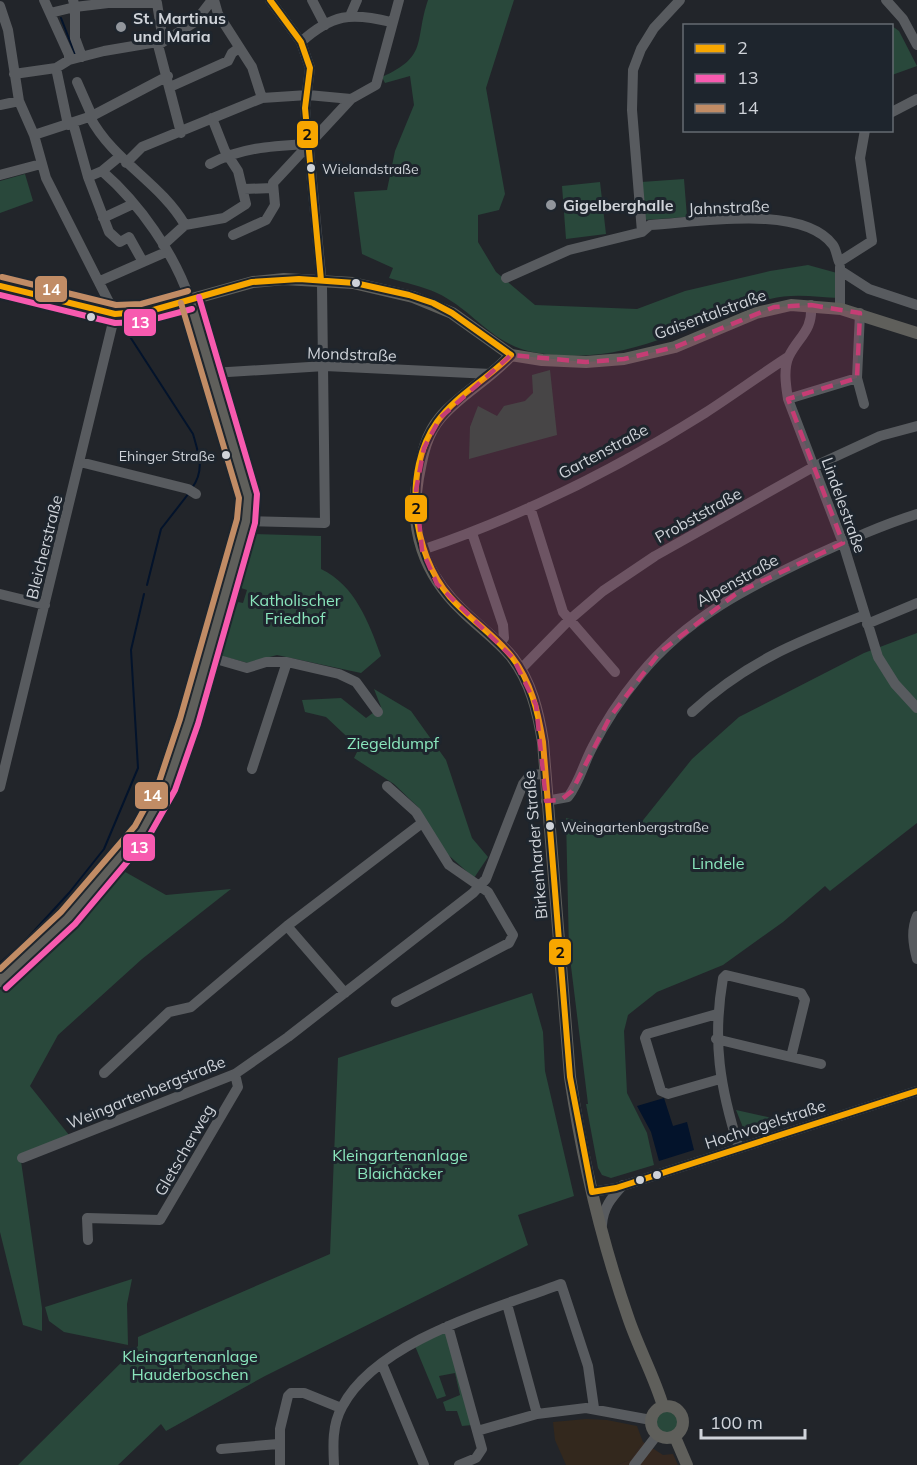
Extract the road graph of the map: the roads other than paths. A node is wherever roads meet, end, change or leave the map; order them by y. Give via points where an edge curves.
1 (44, 0) edge
2 (213, 0) edge
3 (270, 0) edge
4 (312, 0) edge
5 (357, 0) edge
6 (399, 0) edge
7 (680, 0) edge
8 (886, 0) edge
9 (74, 4) edge
10 (0, 6) edge
11 (50, 14) junction
12 (350, 16) junction
13 (391, 22) junction
14 (325, 25) junction
15 (301, 42) junction
16 (917, 45) edge
17 (162, 46) junction
18 (239, 48) junction
19 (5, 54) edge
20 (82, 57) junction
21 (69, 60) junction
22 (56, 68) junction
23 (14, 74) junction
24 (77, 82) dead end
25 (169, 82) junction
26 (308, 95) junction
27 (262, 98) junction
28 (351, 99) junction
29 (917, 99) edge
30 (19, 101) junction
31 (0, 105) edge
32 (893, 111) edge
33 (212, 118) junction
34 (92, 120) junction
35 (70, 124) junction
36 (865, 132) edge
37 (181, 133) junction
38 (34, 135) junction
39 (309, 144) junction
40 (228, 154) junction
41 (123, 160) junction
42 (41, 164) junction
43 (210, 164) dead end
44 (102, 171) junction
45 (0, 175) edge
46 (88, 177) junction
47 (273, 188) junction
48 (244, 189) junction
49 (133, 204) junction
50 (103, 218) junction
51 (185, 225) junction
52 (642, 232) junction
53 (233, 235) dead end
54 (165, 248) junction
55 (143, 262) junction
56 (840, 267) junction
57 (506, 278) dead end
58 (321, 280) junction
59 (100, 281) junction
60 (0, 286) edge
61 (190, 300) junction
62 (811, 305) junction
63 (917, 305) edge
64 (840, 309) junction
65 (860, 313) junction
66 (115, 314) junction
67 (917, 333) edge
68 (496, 346) junction
69 (511, 355) junction
70 (788, 357) junction
71 (325, 366) junction
72 (212, 373) junction
73 (491, 374) junction
74 (857, 378) junction
75 (788, 399) junction
76 (864, 404) dead end
77 (917, 426) edge
78 (80, 462) junction
79 (815, 466) junction
80 (192, 491) dead end
81 (530, 507) junction
82 (917, 514) edge
83 (246, 521) junction
84 (472, 533) junction
85 (843, 543) junction
86 (422, 550) junction
87 (0, 594) edge
88 (917, 603) edge
89 (45, 605) junction
90 (866, 620) junction
91 (568, 621) junction
92 (500, 643) junction
93 (208, 657) junction
94 (287, 662) junction
95 (520, 670) junction
96 (615, 672) dead end
97 (917, 708) edge
98 (378, 712) dead end
99 (692, 712) dead end
100 (252, 769) dead end
101 (545, 774) junction
102 (387, 786) dead end
103 (0, 787) edge
104 (546, 801) junction
105 (422, 823) junction
106 (480, 886) junction
107 (917, 916) edge
108 (287, 926) junction
109 (917, 959) edge
110 (0, 981) edge
111 (345, 993) junction
112 (396, 1002) dead end
113 (717, 1014) junction
114 (716, 1039) junction
115 (791, 1057) junction
116 (821, 1064) dead end
117 (104, 1072) dead end
118 (235, 1074) junction
119 (720, 1078) junction
120 (917, 1091) edge
121 (739, 1148) junction
122 (22, 1158) dead end
123 (623, 1185) junction
124 (592, 1192) junction
125 (602, 1226) junction
126 (88, 1240) dead end
127 (507, 1304) junction
128 (448, 1326) junction
129 (382, 1364) junction
130 (663, 1406) junction
131 (341, 1408) junction
132 (594, 1408) junction
133 (537, 1414) junction
134 (651, 1420) junction
135 (477, 1431) junction
136 (657, 1435) junction
137 (675, 1437) junction
138 (278, 1444) junction
139 (221, 1449) dead end
140 (280, 1465) edge
141 (334, 1465) edge
142 (424, 1465) edge
143 (459, 1465) edge
144 (634, 1465) edge
145 (687, 1465) edge

1 - 11 street
2 - 17 street via 195,22
2 - 18 street
3 - 15 street
4 - 14 street
5 - 12 street
6 - 13 street
7 - 52 street via 654,28 633,70 632,110
8 - 16 street via 903,19
9 - 11 street
9 - 17 street via 158,3
9 - 20 street via 75,38
10 - 19 street via 8,30
11 - 21 street
12 - 13 street
12 - 14 street
13 - 28 street via 376,85
14 - 15 street
15 - 26 street via 310,68
17 - 20 street
17 - 25 street
18 - 25 street via 228,62
18 - 27 street via 252,67
19 - 23 street
20 - 21 street
21 - 22 street
22 - 23 street
22 - 35 street
23 - 30 street
24 - 34 street
25 - 34 street
25 - 37 street
26 - 27 street
26 - 28 street
26 - 39 street via 304,108
27 - 33 street
28 - 39 street
29 - 32 street
30 - 31 street
30 - 38 street
33 - 37 street
33 - 40 street
34 - 35 street
34 - 41 street via 102,140
35 - 38 street
35 - 46 street
36 - 56 street via 860,158 872,241
37 - 41 street via 142,147
38 - 42 street
39 - 40 street via 258,147
39 - 47 street via 273,183
39 - 58 street
40 - 43 street
40 - 48 street
41 - 44 street
41 - 51 street via 176,210
42 - 45 street
42 - 59 street
44 - 46 street
44 - 49 street
46 - 50 street
47 - 48 street
47 - 53 street via 275,205 266,220
48 - 51 street via 246,204 224,218
49 - 50 street
49 - 54 street
50 - 55 street via 109,232 120,242 129,237
51 - 54 street
52 - 56 street, Jahnstraße via 650,225 758,217 795,223 833,244
52 - 57 street, Jahnstraße via 568,250
54 - 55 street
54 - 61 street
55 - 59 street
56 - 63 street, Jahnstraße via 869,289
56 - 64 street
58 - 61 main road via 253,282
58 - 68 main road via 367,285 439,306
58 - 71 street
59 - 66 street
60 - 66 main road
61 - 66 main road via 142,314
61 - 72 main road
62 - 64 main road, Gaisentalstraße
62 - 69 main road, Gaisentalstraße via 774,307 675,347 624,359 586,362
62 - 70 street via 810,324
64 - 65 main road, Gaisentalstraße
65 - 67 main road, Gaisentalstraße
65 - 74 street
66 - 78 street, Bleicherstraße
68 - 69 main road
68 - 73 main road
69 - 73 main road, Birkenharder Straße
70 - 75 street, Lindelestraße
70 - 81 street, Gartenstraße via 704,414
71 - 72 street, Mondstraße
71 - 73 street, Mondstraße
71 - 83 street via 325,523
72 - 83 main road via 246,487
73 - 86 main road, Birkenharder Straße via 440,418 424,447 415,521
74 - 75 street
74 - 76 street
75 - 79 street, Lindelestraße
77 - 79 street, Probststraße via 880,436
78 - 80 street
78 - 89 street, Bleicherstraße
79 - 85 street, Lindelestraße
79 - 91 street, Probststraße via 631,571
81 - 84 street, Gartenstraße
81 - 91 street
82 - 85 street, Alpenstraße
83 - 93 main road
84 - 86 street, Gartenstraße
84 - 92 street via 503,624 504,638
85 - 90 street, Lindelestraße
85 - 104 street, Alpenstraße via 737,593 683,632 630,688 568,796
86 - 92 main road, Birkenharder Straße via 437,584
87 - 89 street
88 - 90 street
89 - 103 street, Bleicherstraße
90 - 97 street, Lindelestraße via 878,657
90 - 99 street via 784,647 720,687
91 - 95 street, Probststraße
91 - 96 street
92 - 95 main road, Birkenharder Straße
93 - 94 street via 247,668 266,662
93 - 110 main road via 167,786 142,831 69,918
94 - 98 street via 321,668 356,682
94 - 100 street
95 - 101 main road, Birkenharder Straße via 536,705
101 - 104 main road, Birkenharder Straße
101 - 106 street, Weingartenbergstraße via 530,775 523,784 497,855
102 - 105 street via 406,801
104 - 124 main road, Birkenharder Straße via 570,1077
105 - 106 street via 449,865
105 - 108 street
106 - 111 street, Weingartenbergstraße
106 - 112 street via 488,892 512,932 511,941
107 - 109 street via 913,926
108 - 111 street
108 - 117 street via 191,1007 169,1012
111 - 118 street, Weingartenbergstraße
113 - 114 street
113 - 115 street via 726,975 801,993 805,1000
113 - 119 street via 647,1034 645,1038 661,1091 668,1094
114 - 115 street
114 - 119 street
115 - 116 street
118 - 122 street, Weingartenbergstraße
118 - 126 street, Gletscherweg via 238,1087 160,1220 87,1218
119 - 121 street
120 - 121 street, Hochvogelstraße
121 - 123 street, Hochvogelstraße
123 - 124 street, Hochvogelstraße
123 - 125 street via 609,1199 602,1214
124 - 125 main road, Birkenharder Straße
125 - 130 main road, Birkenharder Straße via 628,1318
127 - 128 street
127 - 132 street via 561,1284 588,1366
127 - 133 street
128 - 129 street
128 - 135 street
129 - 131 street
129 - 142 street
130 - 134 main road
130 - 137 main road, Birkenharder Straße via 673,1407 683,1418
131 - 138 street via 304,1393 291,1393 282,1413
131 - 141 street via 334,1431
132 - 133 street
132 - 134 street
133 - 135 street
134 - 136 main road
135 - 143 street via 480,1456
136 - 137 main road
136 - 144 street
137 - 145 main road, Birkenharder Straße
138 - 139 street
138 - 140 street

